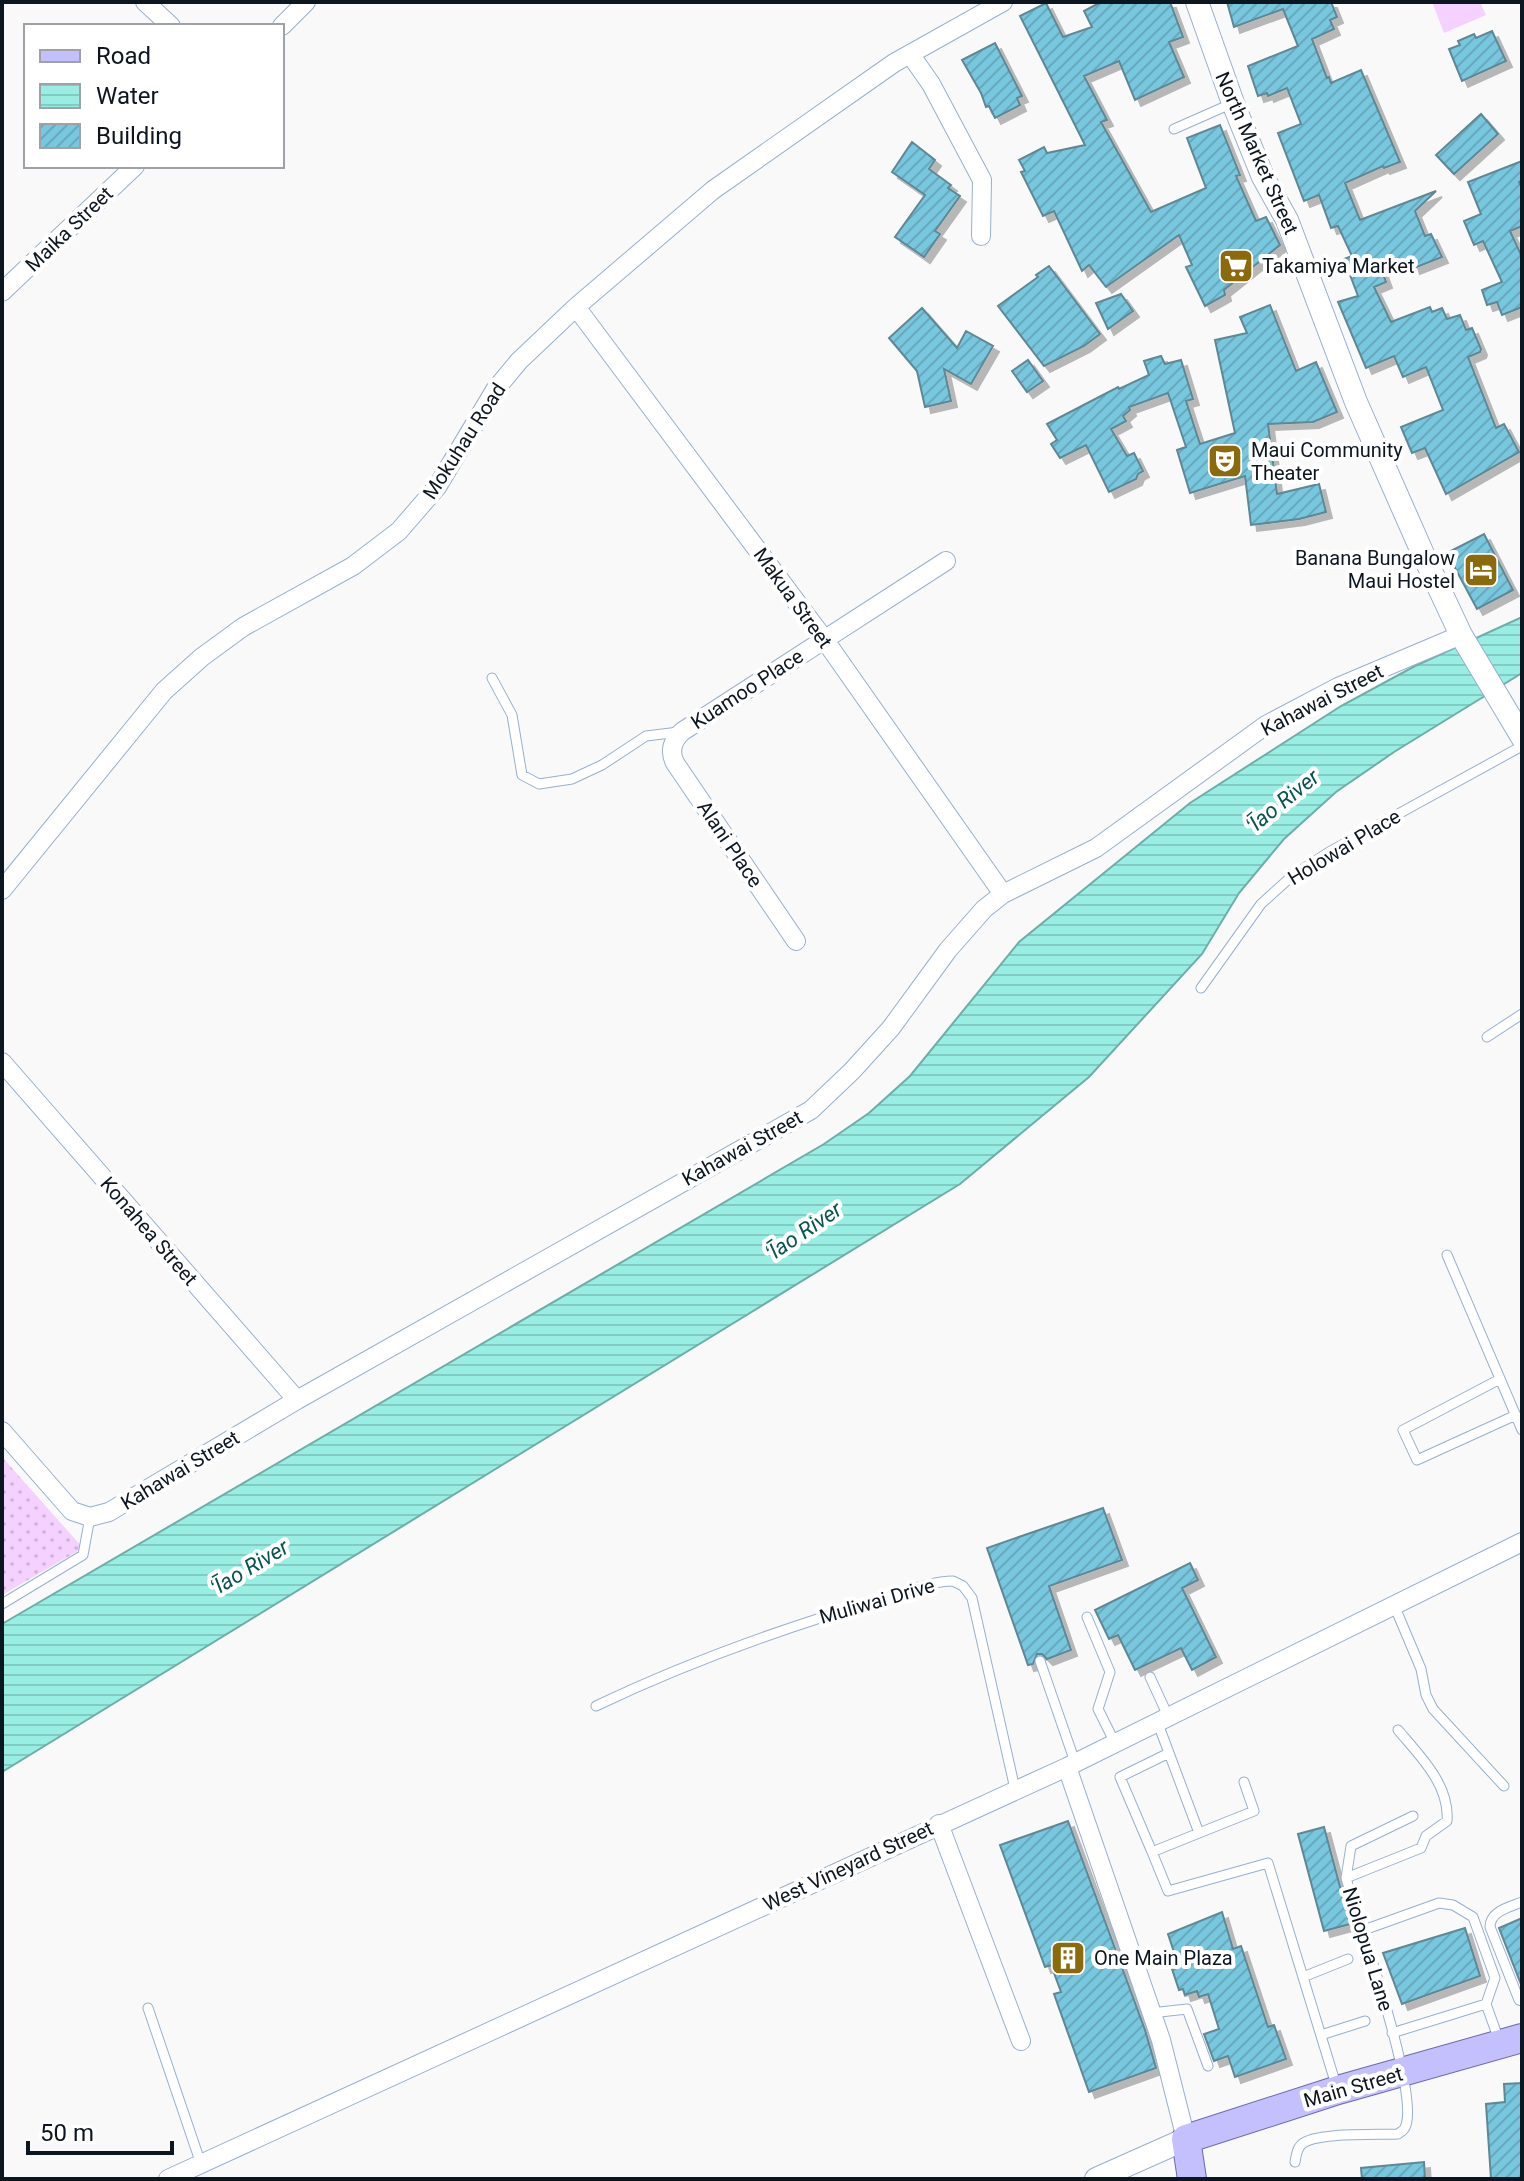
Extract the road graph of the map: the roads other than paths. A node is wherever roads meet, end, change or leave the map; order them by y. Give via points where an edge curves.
1 (145, 2) edge
2 (306, 2) edge
3 (1003, 2) edge
4 (1197, 2) edge
5 (169, 24) edge
6 (284, 24) edge
7 (910, 54) junction
8 (1233, 103) junction
9 (1174, 129) dead end
10 (133, 168) edge
11 (981, 236) dead end
12 (2, 292) edge
13 (576, 307) junction
14 (946, 561) dead end
15 (1461, 635) junction
16 (824, 639) junction
17 (492, 678) dead end
18 (1522, 737) edge
19 (678, 738) junction
20 (1522, 746) edge
21 (2, 890) edge
22 (1003, 894) junction
23 (796, 941) dead end
24 (1201, 988) dead end
25 (1522, 1014) edge
26 (1487, 1037) dead end
27 (2, 1062) edge
28 (1447, 1255) dead end
29 (1500, 1379) junction
30 (297, 1400) junction
31 (1516, 1415) junction
32 (1522, 1430) edge
33 (2, 1431) edge
34 (88, 1517) junction
35 (1522, 1542) edge
36 (2, 1604) edge
37 (1394, 1605) junction
38 (1087, 1617) dead end
39 (1040, 1661) dead end
40 (1150, 1677) dead end
41 (596, 1706) dead end
42 (1163, 1719) junction
43 (1398, 1730) dead end
44 (1115, 1743) junction
45 (1169, 1753) junction
46 (1071, 1764) junction
47 (1244, 1782) dead end
48 (1504, 1786) dead end
49 (1015, 1789) junction
50 (1413, 1816) dead end
51 (939, 1824) junction
52 (1199, 1833) junction
53 (1152, 1852) junction
54 (1346, 1878) junction
55 (1522, 1902) edge
56 (1361, 1931) junction
57 (1348, 1959) dead end
58 (1303, 1977) junction
59 (1522, 2001) edge
60 (1486, 2004) junction
61 (148, 2008) dead end
62 (1151, 2013) junction
63 (1365, 2021) dead end
64 (1392, 2033) junction
65 (1321, 2035) junction
66 (1021, 2041) dead end
67 (1511, 2042) edge
68 (1208, 2066) dead end
69 (1403, 2073) junction
70 (1338, 2090) junction
71 (1186, 2139) junction
72 (1295, 2162) dead end
73 (201, 2164) junction
74 (168, 2179) edge
75 (1096, 2179) edge
76 (1192, 2179) edge

1 - 5 street
2 - 6 street
3 - 7 street, Mokuhau Road
4 - 8 street, North Market Street
7 - 11 street via 982,180
7 - 13 street, Mokuhau Road via 713,190
8 - 9 lane
8 - 15 street, North Market Street via 1287,220 1356,402
10 - 12 street, Maika Street
13 - 16 street, Makua Street
13 - 21 street, Mokuhau Road via 495,390 437,487 399,531 353,566 243,627 164,691
14 - 16 street, Kuamoo Place
15 - 18 street, North Market Street
15 - 22 street, Kahawai Street via 1338,687 1266,725 1096,848
16 - 19 street, Kuamoo Place
16 - 22 street, Makua Street
17 - 19 lane via 512,715 522,775 539,784 572,779 646,736
19 - 23 street, Alani Place via 672,752 675,763
20 - 24 lane, Holowai Place via 1292,876 1261,904
22 - 30 street, Kahawai Street via 948,950 881,1039 811,1110
25 - 26 lane
27 - 30 street, Konahea Street
28 - 29 lane
29 - 31 lane
29 - 31 lane via 1403,1430 1417,1460
30 - 34 street, Kahawai Street via 113,1511
31 - 32 lane
33 - 34 street via 67,1506
34 - 36 lane via 83,1555
35 - 37 street, West Vineyard Street
37 - 42 street, West Vineyard Street
37 - 48 lane via 1433,1709
38 - 44 lane via 1110,1672 1098,1709
39 - 46 lane
40 - 42 lane
41 - 49 lane, Muliwai Drive via 725,1650 953,1581 972,1598
42 - 44 street, West Vineyard Street
42 - 45 lane
43 - 54 lane via 1431,1770 1448,1806 1447,1821 1426,1836 1421,1848
44 - 46 street, West Vineyard Street
45 - 52 lane
45 - 53 lane via 1120,1777
46 - 49 street, West Vineyard Street
46 - 62 street
47 - 52 lane via 1254,1811
49 - 51 street, West Vineyard Street
50 - 54 lane, Niolopua Lane via 1351,1846
51 - 66 street
51 - 73 street, West Vineyard Street
52 - 53 lane
53 - 58 lane via 1168,1891 1268,1863
54 - 56 lane, Niolopua Lane
55 - 59 lane via 1490,1921
56 - 60 lane via 1439,1903 1453,1905 1473,1917 1495,1978
56 - 64 lane, Niolopua Lane
57 - 58 lane
58 - 65 lane
60 - 64 lane
60 - 67 lane
61 - 73 lane
62 - 68 lane via 1187,2009
62 - 71 street
63 - 65 lane
64 - 69 lane, Niolopua Lane
65 - 70 lane
67 - 69 main road, Main Street
69 - 70 main road, Main Street
69 - 72 lane, Niolopua Lane via 1407,2121 1398,2134 1315,2138 1302,2143
70 - 71 main road, Main Street
71 - 75 street
71 - 76 main road
73 - 74 street, West Vineyard Street

